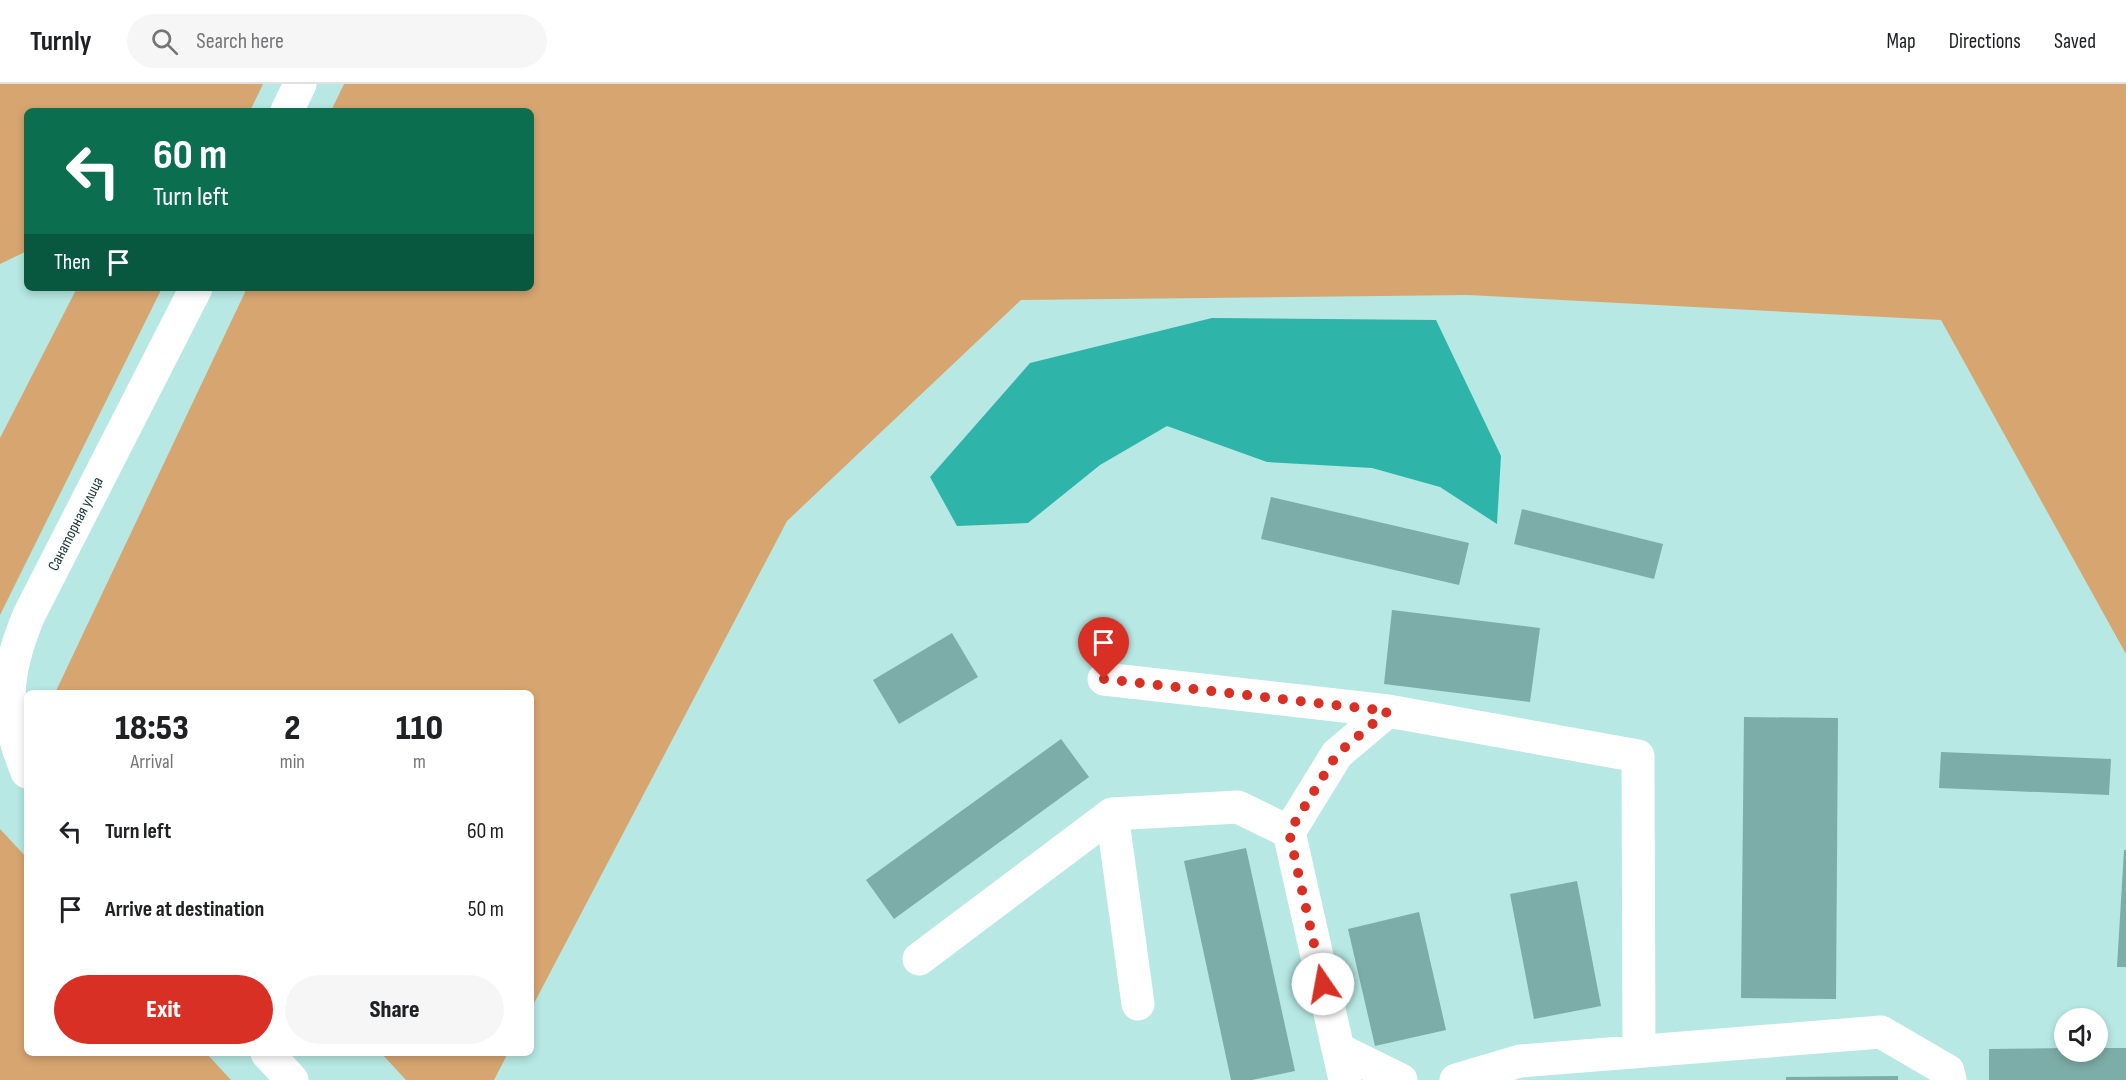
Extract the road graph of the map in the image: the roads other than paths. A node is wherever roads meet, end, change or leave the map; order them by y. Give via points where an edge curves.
1 (300, 84) edge
2 (288, 108) edge
3 (194, 291) edge
4 (1104, 679) dead end
5 (1388, 711) junction
6 (5, 713) edge
7 (24, 764) edge
8 (1112, 814) junction
9 (1289, 832) junction
10 (919, 959) dead end
11 (1138, 1004) dead end
12 (1338, 1049) junction
13 (1639, 1052) junction
14 (270, 1056) edge
15 (292, 1080) edge
16 (1345, 1080) edge
17 (1401, 1080) edge
18 (1456, 1080) edge
19 (1950, 1080) edge

1 - 2 street
3 - 6 street, Санаторная улица via 29,615 12,664
4 - 5 street
5 - 9 street via 1337,754
5 - 13 street via 1638,756
6 - 7 street, Санаторная улица
8 - 9 street via 1238,807
8 - 10 street
8 - 11 street
9 - 12 street
12 - 16 street
12 - 17 street
13 - 18 street via 1520,1061
13 - 19 street via 1881,1032 1948,1071
14 - 15 street

